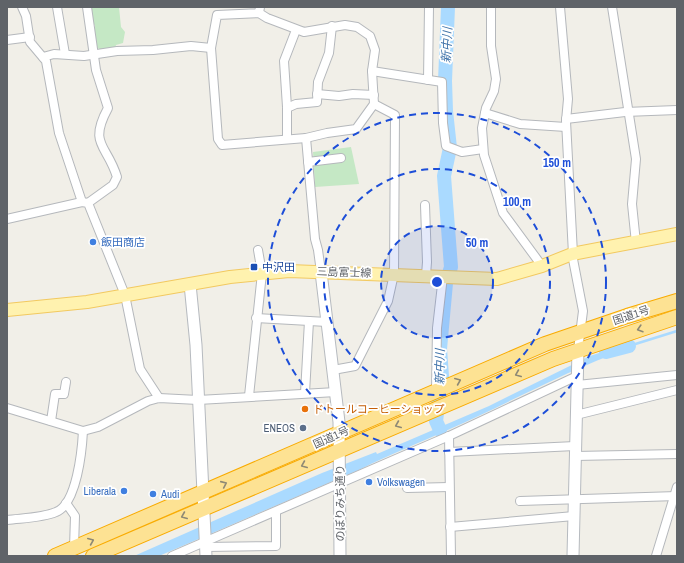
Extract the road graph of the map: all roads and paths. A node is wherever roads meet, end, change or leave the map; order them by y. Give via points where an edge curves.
1 (22, 7) edge
2 (57, 7) edge
3 (87, 7) edge
4 (429, 7) edge
5 (492, 7) edge
6 (560, 7) edge
7 (612, 7) edge
8 (259, 10) edge
9 (332, 26) junction
10 (296, 30) junction
11 (30, 37) junction
12 (7, 40) edge
13 (211, 48) junction
14 (64, 54) junction
15 (94, 54) junction
16 (43, 57) junction
17 (372, 71) junction
18 (428, 80) junction
19 (317, 94) junction
20 (374, 95) junction
21 (374, 104) junction
22 (287, 108) junction
23 (677, 110) edge
24 (485, 113) junction
25 (629, 113) junction
26 (566, 123) junction
27 (306, 138) junction
28 (287, 139) junction
29 (483, 149) junction
30 (341, 158) dead end
31 (308, 162) junction
32 (85, 202) junction
33 (425, 205) dead end
34 (7, 219) edge
35 (677, 234) edge
36 (636, 243) junction
37 (258, 250) dead end
38 (572, 254) junction
39 (542, 266) junction
40 (321, 272) junction
41 (262, 273) junction
42 (394, 274) junction
43 (426, 275) junction
44 (443, 276) junction
45 (190, 284) junction
46 (125, 295) junction
47 (677, 301) edge
48 (7, 310) edge
49 (256, 318) junction
50 (677, 318) edge
51 (309, 322) junction
52 (327, 322) junction
53 (581, 331) junction
54 (578, 351) junction
55 (333, 370) junction
56 (677, 375) edge
57 (577, 378) junction
58 (66, 382) dead end
59 (677, 390) edge
60 (436, 391) junction
61 (336, 392) junction
62 (305, 393) junction
63 (249, 396) junction
64 (159, 398) junction
65 (198, 400) junction
66 (7, 408) edge
67 (576, 414) junction
68 (51, 421) junction
69 (83, 432) junction
70 (339, 433) junction
71 (449, 436) junction
72 (575, 451) junction
73 (449, 452) junction
74 (340, 453) junction
75 (677, 454) edge
76 (340, 484) junction
77 (449, 487) junction
78 (677, 487) edge
79 (407, 488) dead end
80 (203, 492) junction
81 (676, 496) edge
82 (574, 499) junction
83 (520, 501) dead end
84 (66, 503) junction
85 (204, 512) junction
86 (276, 512) junction
87 (574, 516) junction
88 (7, 520) edge
89 (450, 527) junction
90 (74, 548) junction
91 (206, 548) edge
92 (56, 556) edge
93 (93, 556) edge
94 (172, 556) edge
95 (340, 556) edge
96 (451, 556) edge
97 (573, 556) edge
98 (656, 556) edge

1 - 11 street
2 - 14 street
3 - 15 street
4 - 18 street
5 - 24 street via 491,46 496,79
6 - 26 street via 568,99
7 - 25 street
8 - 10 street via 267,18
8 - 13 street via 217,15
9 - 10 street via 310,32
9 - 17 street via 356,27 370,36 375,50
9 - 19 street via 329,53 318,82
10 - 22 street via 284,62
11 - 12 street
11 - 16 street via 36,51
13 - 15 street via 191,46
13 - 28 street via 218,139 222,145
14 - 15 street
14 - 16 street
15 - 32 street via 96,70 108,108 100,123 101,144 117,177 113,185
16 - 32 street via 46,61 59,134
17 - 18 street
17 - 20 street
18 - 29 street via 442,82 446,146 462,152
19 - 20 street
19 - 22 street via 317,102 296,104
20 - 21 street
21 - 27 street via 356,129 327,132
21 - 42 street via 395,115
22 - 28 street
23 - 25 street
24 - 26 street via 520,124
24 - 29 street via 482,128
25 - 26 street
25 - 36 street via 636,164 632,204
26 - 38 street
27 - 28 street
27 - 31 street
29 - 39 street via 504,213
30 - 31 street
31 - 40 street via 314,239
32 - 34 street
32 - 46 street
33 - 43 street
35 - 36 main road, 三島富士線
36 - 38 main road, 三島富士線
37 - 41 street
38 - 39 main road, 三島富士線
38 - 53 street via 583,311
39 - 44 main road, 三島富士線 via 497,279
40 - 41 main road, 三島富士線
40 - 42 main road, 三島富士線
40 - 52 street, のぼりみち通り
41 - 45 main road, 三島富士線
41 - 49 street
42 - 43 main road, 三島富士線
42 - 55 street via 388,301 354,366
43 - 44 main road, 三島富士線
44 - 60 street via 437,328
45 - 46 main road, 三島富士線
45 - 65 street
46 - 48 main road, 三島富士線 via 55,306
46 - 64 street via 140,369
47 - 53 highway, 国道1号
49 - 51 street
49 - 63 street
50 -> 54 highway, 国道1号
51 - 52 street
51 - 62 street
52 - 55 street, のぼりみち通り
53 - 54 street
60 -> 53 highway, 国道1号
54 - 57 street
54 -> 74 highway, 国道1号 via 552,359
55 - 61 street, のぼりみち通り
56 - 57 street
57 - 67 street
57 - 71 street
58 - 68 street via 64,394 55,394
59 - 67 street
60 - 70 highway, 国道1号
61 - 62 street
61 - 70 street, のぼりみち通り
62 - 63 street
63 - 65 street
64 - 65 street
64 - 69 street
65 - 80 street
66 - 68 street
67 - 72 street
68 - 69 street
69 - 84 street via 81,462
70 - 74 street, のぼりみち通り
80 -> 70 highway, 国道1号
71 - 73 street
71 - 76 street
72 - 73 street
72 - 75 street
72 - 82 street
73 - 77 street
74 - 76 street, のぼりみち通り
74 -> 85 highway, 国道1号
76 - 86 street
76 - 95 street, のぼりみち通り
77 - 79 street
77 - 89 street
78 - 81 street
80 - 85 street
90 -> 80 highway, 国道1号
81 - 82 street
81 - 98 street
82 - 83 street
82 - 87 street
84 - 88 street via 58,512
84 - 90 street via 74,516
85 - 91 street
85 -> 93 highway, 国道1号
86 - 91 street
86 - 91 street via 276,546
87 - 89 street
87 - 97 street
89 - 96 street
90 - 92 highway, 国道1号
91 - 94 street

